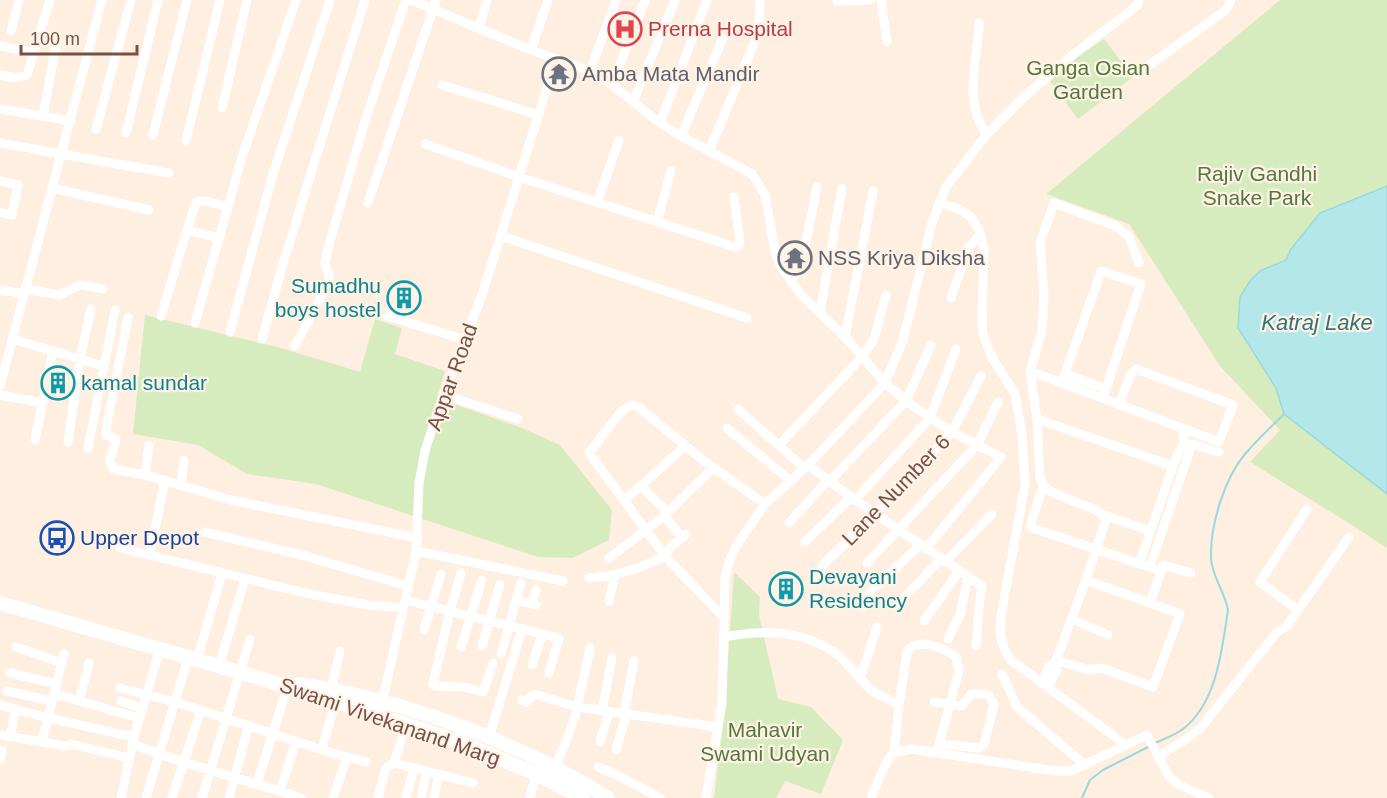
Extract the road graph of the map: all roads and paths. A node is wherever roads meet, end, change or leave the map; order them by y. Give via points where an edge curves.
1 (19, 0) edge
2 (50, 0) edge
3 (102, 0) edge
4 (131, 0) edge
5 (158, 0) edge
6 (187, 0) edge
7 (220, 0) edge
8 (247, 0) edge
9 (296, 0) edge
10 (330, 0) edge
11 (365, 0) edge
12 (406, 0) edge
13 (411, 0) edge
14 (487, 0) edge
15 (548, 0) edge
16 (616, 0) edge
17 (645, 0) edge
18 (675, 0) edge
19 (707, 0) edge
20 (760, 0) edge
21 (871, 0) edge
22 (881, 0) edge
23 (1231, 0) edge
24 (837, 1) edge
25 (1141, 2) edge
26 (434, 4) edge
27 (979, 23) dead end
28 (479, 28) junction
29 (11, 32) dead end
30 (723, 38) dead end
31 (57, 40) dead end
32 (887, 42) dead end
33 (0, 46) edge
34 (531, 50) junction
35 (34, 53) junction
36 (556, 59) junction
37 (590, 71) junction
38 (1137, 74) dead end
39 (0, 75) edge
40 (612, 84) junction
41 (442, 85) dead end
42 (633, 102) junction
43 (222, 108) dead end
44 (0, 110) edge
45 (43, 116) junction
46 (539, 116) junction
47 (71, 121) junction
48 (660, 123) junction
49 (96, 129) dead end
50 (126, 133) dead end
51 (987, 134) junction
52 (153, 135) dead end
53 (681, 136) junction
54 (619, 140) dead end
55 (186, 141) dead end
56 (0, 143) edge
57 (425, 144) dead end
58 (709, 151) junction
59 (62, 154) junction
60 (671, 171) dead end
61 (169, 173) dead end
62 (519, 177) junction
63 (0, 181) edge
64 (817, 187) dead end
65 (52, 188) junction
66 (842, 188) dead end
67 (873, 191) dead end
68 (734, 197) dead end
69 (597, 202) junction
70 (368, 203) dead end
71 (939, 203) junction
72 (228, 207) junction
73 (149, 210) dead end
74 (0, 212) edge
75 (657, 222) junction
76 (187, 230) junction
77 (980, 235) junction
78 (501, 236) junction
79 (219, 238) junction
80 (1139, 263) dead end
81 (791, 283) junction
82 (103, 289) dead end
83 (0, 290) edge
84 (24, 292) junction
85 (886, 295) dead end
86 (951, 298) dead end
87 (91, 309) dead end
88 (115, 310) dead end
89 (820, 312) junction
90 (387, 315) dead end
91 (161, 316) dead end
92 (128, 317) dead end
93 (747, 318) dead end
94 (195, 323) dead end
95 (230, 332) dead end
96 (845, 337) junction
97 (12, 339) junction
98 (262, 339) dead end
99 (466, 340) junction
100 (931, 345) dead end
101 (295, 346) dead end
102 (956, 349) dead end
103 (54, 351) junction
104 (862, 357) junction
105 (80, 359) junction
106 (103, 366) junction
107 (1030, 371) junction
108 (981, 376) dead end
109 (1064, 378) junction
110 (885, 383) junction
111 (0, 386) edge
112 (1021, 386) junction
113 (1104, 394) junction
114 (0, 395) edge
115 (445, 395) junction
116 (906, 401) junction
117 (998, 402) dead end
118 (43, 404) junction
119 (1119, 405) junction
120 (738, 410) dead end
121 (930, 418) junction
122 (518, 419) dead end
123 (1037, 419) junction
124 (727, 428) dead end
125 (1183, 428) junction
126 (952, 432) junction
127 (35, 440) dead end
128 (68, 442) dead end
129 (149, 445) dead end
130 (779, 445) junction
131 (684, 446) junction
132 (977, 446) junction
133 (88, 448) dead end
134 (1219, 452) dead end
135 (184, 460) dead end
136 (806, 466) junction
137 (1172, 467) junction
138 (713, 468) junction
139 (145, 475) junction
140 (165, 480) junction
141 (791, 481) junction
142 (829, 481) junction
143 (1043, 484) junction
144 (181, 485) junction
145 (641, 486) junction
146 (854, 499) junction
147 (625, 500) junction
148 (765, 504) junction
149 (1307, 509) dead end
150 (665, 514) junction
151 (875, 514) junction
152 (992, 514) dead end
153 (1104, 515) junction
154 (789, 523) dead end
155 (646, 530) junction
156 (898, 530) junction
157 (1150, 531) junction
158 (204, 532) dead end
159 (1349, 537) dead end
160 (418, 538) junction
161 (805, 542) dead end
162 (923, 547) junction
163 (120, 548) dead end
164 (1096, 550) junction
165 (416, 551) junction
166 (150, 555) junction
167 (665, 556) junction
168 (609, 558) dead end
169 (943, 560) junction
170 (867, 563) dead end
171 (1139, 564) junction
172 (821, 567) dead end
173 (1150, 567) junction
174 (959, 571) junction
175 (1161, 571) junction
176 (461, 573) dead end
177 (1191, 573) dead end
178 (222, 574) junction
179 (441, 574) dead end
180 (615, 575) junction
181 (968, 577) junction
182 (589, 578) dead end
183 (245, 579) junction
184 (482, 580) dead end
185 (1086, 580) junction
186 (563, 581) dead end
187 (521, 583) dead end
188 (500, 584) dead end
189 (408, 586) junction
190 (536, 590) dead end
191 (516, 600) junction
192 (609, 602) dead end
193 (0, 603) edge
194 (1150, 603) junction
195 (404, 604) junction
196 (432, 606) junction
197 (896, 606) dead end
198 (862, 607) dead end
199 (1298, 610) junction
200 (450, 611) junction
201 (471, 616) junction
202 (723, 617) junction
203 (1072, 619) junction
204 (490, 621) junction
205 (924, 621) dead end
206 (509, 626) junction
207 (878, 627) dead end
208 (522, 629) junction
209 (424, 630) dead end
210 (542, 634) junction
211 (1108, 635) dead end
212 (723, 637) junction
213 (250, 639) dead end
214 (948, 639) dead end
215 (482, 646) dead end
216 (976, 646) dead end
217 (16, 647) dead end
218 (461, 647) dead end
219 (590, 648) dead end
220 (160, 650) junction
221 (340, 651) dead end
222 (501, 654) dead end
223 (612, 658) dead end
224 (193, 659) junction
225 (634, 660) dead end
226 (1055, 661) junction
227 (89, 663) dead end
228 (493, 663) dead end
229 (532, 665) dead end
230 (219, 666) junction
231 (240, 672) junction
232 (10, 673) dead end
233 (549, 673) dead end
234 (1002, 674) dead end
235 (260, 678) junction
236 (860, 679) junction
237 (1045, 684) junction
238 (2, 687) edge
239 (120, 688) dead end
240 (287, 688) junction
241 (55, 693) junction
242 (146, 695) junction
243 (333, 697) junction
244 (522, 700) dead end
245 (79, 701) junction
246 (121, 701) dead end
247 (175, 702) junction
248 (933, 702) dead end
249 (382, 703) junction
250 (950, 704) junction
251 (0, 705) edge
252 (898, 705) junction
253 (577, 707) junction
254 (16, 709) junction
255 (201, 710) junction
256 (605, 712) junction
257 (141, 713) junction
258 (624, 715) junction
259 (47, 718) junction
260 (226, 718) junction
261 (75, 724) junction
262 (249, 725) junction
263 (406, 725) junction
264 (718, 727) junction
265 (274, 733) junction
266 (0, 735) edge
267 (10, 737) junction
268 (489, 738) junction
269 (133, 740) junction
270 (296, 741) junction
271 (42, 742) junction
272 (600, 742) dead end
273 (71, 744) junction
274 (1126, 746) junction
275 (322, 749) junction
276 (938, 749) junction
277 (616, 750) dead end
278 (158, 753) junction
279 (894, 753) junction
280 (1158, 753) junction
281 (347, 757) junction
282 (129, 758) junction
283 (184, 762) junction
284 (366, 762) dead end
285 (394, 763) junction
286 (1085, 765) junction
287 (598, 767) dead end
288 (414, 768) junction
289 (210, 770) junction
290 (427, 771) junction
291 (439, 774) junction
292 (536, 774) junction
293 (235, 777) junction
294 (560, 781) edge
295 (473, 783) dead end
296 (257, 784) junction
297 (280, 791) junction
298 (121, 798) edge
299 (146, 798) edge
300 (172, 798) edge
301 (202, 798) edge
302 (229, 798) edge
303 (302, 798) edge
304 (333, 798) edge
305 (378, 798) edge
306 (406, 798) edge
307 (420, 798) edge
308 (434, 798) edge
309 (530, 798) edge
310 (583, 798) edge
311 (608, 798) edge
312 (660, 798) edge
313 (706, 798) edge
314 (871, 798) edge
315 (1209, 798) edge

1 - 29 street
2 - 35 street
3 - 47 street
4 - 49 street
5 - 50 street
6 - 52 street
7 - 55 street
8 - 43 street
9 - 72 street
10 - 95 street via 273,174
11 - 98 street
12 - 101 street via 330,241 325,263 329,281
13 - 26 street
14 - 28 street
15 - 34 street
16 - 37 street
17 - 40 street
18 - 42 street
19 - 48 street
20 - 58 street via 759,28 753,46
21 - 24 street
22 - 32 street
23 - 38 street via 1226,10
25 - 51 street via 1035,87
26 - 28 street
26 - 70 street
27 - 51 street via 973,95 976,119
28 - 34 street
30 - 53 street
31 - 45 street
33 - 35 street
34 - 36 street
35 - 39 street via 27,75
36 - 37 street
36 - 46 street, Appar Road
37 - 40 street
40 - 42 street
41 - 46 street
42 - 48 street
44 - 45 street
45 - 47 street
46 - 62 street, Appar Road
47 - 59 street
48 - 53 street
51 - 71 street via 946,187
53 - 58 street
54 - 69 street
56 - 59 street
57 - 62 street
58 - 81 street via 752,174 760,185 768,205 775,251
59 - 61 street
59 - 65 street
60 - 75 street
62 - 69 street
62 - 78 street, Appar Road
63 - 74 street via 18,185 12,214
64 - 81 street via 802,261
65 - 73 street
65 - 84 street
66 - 89 street
67 - 96 street
68 - 75 street via 740,242 735,248
69 - 75 street
71 - 77 street via 970,216
71 - 110 street via 903,340
72 - 76 street via 196,202
72 - 79 street
76 - 79 street
76 - 91 street
77 - 86 street via 968,249
77 - 112 street via 984,250 983,335 993,359
78 - 93 street
78 - 99 street, Appar Road
79 - 94 street
80 - 107 street via 1129,237 1116,226 1054,203 1040,243 1043,323
81 - 89 street
82 - 84 street via 80,285 59,295
83 - 84 street
84 - 97 street
85 - 104 street via 874,339
87 - 105 street
88 - 106 street
89 - 96 street
90 - 99 street
92 - 139 street via 106,435 116,439 110,461 113,469
96 - 104 street
97 - 103 street
97 - 111 street
99 - 115 street, Appar Road
100 - 116 street
102 - 121 street
103 - 105 street
103 - 118 street
104 - 110 street
104 - 130 street
105 - 106 street
105 - 128 street
106 - 133 street
107 - 109 street
107 - 112 street
108 - 126 street, Lane Number 6
109 - 113 street
109 - 113 street via 1101,271 1141,284
110 - 116 street
110 - 136 street
112 - 123 street
112 - 237 street via 1026,484 999,633 1011,660
113 - 119 street
114 - 118 street
115 - 122 street
115 - 160 street, Appar Road via 421,466
116 - 121 street
116 - 142 street
117 - 132 street
118 - 127 street
119 - 125 street
119 - 125 street via 1132,372 1139,369 1233,405 1219,442
120 - 130 street
121 - 126 street
121 - 146 street
123 - 137 street
123 - 143 street via 1038,467
124 - 141 street
125 - 137 street via 1184,442
126 - 132 street
126 - 151 street, Lane Number 6
129 - 139 street
130 - 136 street
131 - 138 street
131 - 145 street
131 - 147 street via 637,405 625,408 589,453
132 - 156 street
132 - 162 street via 1001,457
134 - 173 street via 1192,444
135 - 144 street
136 - 141 street
136 - 142 street
137 - 157 street
138 - 148 street
138 - 150 street
139 - 140 street
140 - 144 street
140 - 166 street
141 - 148 street
142 - 146 street
142 - 154 street
143 - 153 street via 1049,491
143 - 164 street via 1030,527
144 - 160 street
145 - 147 street
145 - 150 street
146 - 151 street
146 - 161 street via 847,501
147 - 155 street
148 - 202 street via 730,559
149 - 199 street via 1260,582
150 - 155 street
150 - 167 street via 684,536
151 - 156 street
151 - 172 street, Lane Number 6
152 - 169 street
153 - 157 street
153 - 164 street via 1105,525
155 - 167 street
155 - 168 street
156 - 162 street
156 - 170 street
157 - 171 street
158 - 189 street
159 - 199 street
160 - 165 street, Appar Road
162 - 169 street
162 - 198 street via 870,592
163 - 166 street
164 - 171 street
164 - 185 street
165 - 186 street
165 - 189 street, Appar Road
166 - 178 street
167 - 180 street
167 - 202 street
169 - 174 street
169 - 197 street
171 - 173 street
173 - 175 street
174 - 181 street
174 - 205 street
175 - 177 street via 1163,565
175 - 194 street
176 - 200 street
178 - 183 street
178 - 224 street
179 - 196 street
180 - 182 street
180 - 192 street
181 - 214 street via 960,615
181 - 216 street via 982,586
183 - 195 street via 343,601
183 - 230 street
184 - 201 street
185 - 194 street
185 - 203 street
187 - 191 street
188 - 204 street
189 - 195 street, Appar Road
190 - 191 street via 534,605
191 - 206 street
193 - 220 main road, Swami Vivekanand Marg
194 - 226 street via 1180,614 1153,687 1102,668 1088,670
195 - 196 street
195 - 249 street, Appar Road
196 - 200 street
196 - 209 street
199 - 280 street via 1202,726
200 - 201 street
200 - 228 street via 434,685 483,692
201 - 204 street
201 - 218 street
202 - 212 street
203 - 211 street
203 - 226 street
204 - 206 street
204 - 215 street
206 - 208 street
206 - 222 street
207 - 236 street
208 - 210 street
208 - 268 street
210 - 229 street
210 - 233 street via 559,638
212 - 236 street via 755,632 792,634 839,656
212 - 264 street
213 - 231 street
217 - 241 street via 63,659
219 - 253 street
220 - 224 main road, Swami Vivekanand Marg
220 - 242 street
221 - 243 street
223 - 256 street
224 - 230 main road, Swami Vivekanand Marg
224 - 247 street
225 - 258 street
226 - 237 street via 1057,670
227 - 245 street
230 - 231 main road, Swami Vivekanand Marg
231 - 235 main road, Swami Vivekanand Marg
231 - 260 street
232 - 241 street
234 - 286 street via 1017,707
235 - 240 main road, Swami Vivekanand Marg
235 - 243 main road, Swami Vivekanand Marg
236 - 252 street via 872,691
237 - 274 street
238 - 241 street
239 - 242 street
240 - 243 main road, Swami Vivekanand Marg
240 - 265 street
241 - 245 street
241 - 259 street
242 - 247 street
242 - 257 street
243 - 249 main road, Swami Vivekanand Marg
243 - 263 main road, Swami Vivekanand Marg
243 - 275 street
244 - 253 street via 527,702 537,695
245 - 257 street
246 - 257 street
247 - 255 street
247 - 278 street
248 - 250 street
249 - 268 main road, Swami Vivekanand Marg
250 - 252 street via 959,664 956,657 929,645 916,644 907,652
250 - 276 street
250 - 276 street via 962,706 971,694 988,694 994,704 987,739 978,748
251 - 254 street
252 - 279 street
253 - 256 street
253 - 294 street
254 - 259 street
254 - 267 street
255 - 260 street
255 - 283 street
256 - 258 street
256 - 272 street
257 - 269 street
258 - 264 street
258 - 277 street
259 - 261 street
259 - 271 street
260 - 262 street
260 - 289 street
261 - 269 street
261 - 273 street
262 - 265 street
262 - 293 street
263 - 285 street
263 - 292 main road, Swami Vivekanand Marg via 461,742
264 - 313 street
265 - 270 street
265 - 296 street
266 - 267 street
267 - 271 street
268 - 294 main road, Swami Vivekanand Marg via 519,749
269 - 278 street
269 - 282 street
270 - 275 street
270 - 297 street
271 - 273 street
273 - 282 street
274 - 280 street via 1147,735
274 - 286 street
275 - 281 street
276 - 279 street
276 - 286 street via 1055,771 1071,771
278 - 283 street
278 - 299 street
279 - 314 street
280 - 315 street via 1177,784
281 - 284 street
281 - 304 street
282 - 298 street
283 - 289 street
283 - 300 street
285 - 288 street
285 - 305 street via 386,768
287 - 312 street
288 - 290 street
288 - 306 street
289 - 293 street
289 - 301 street
290 - 291 street
290 - 307 street
291 - 295 street
291 - 308 street
292 - 294 main road, Swami Vivekanand Marg
292 - 309 street
293 - 296 street
293 - 302 street
294 - 310 main road, Swami Vivekanand Marg
294 - 311 main road, Swami Vivekanand Marg
296 - 297 street
297 - 303 street

